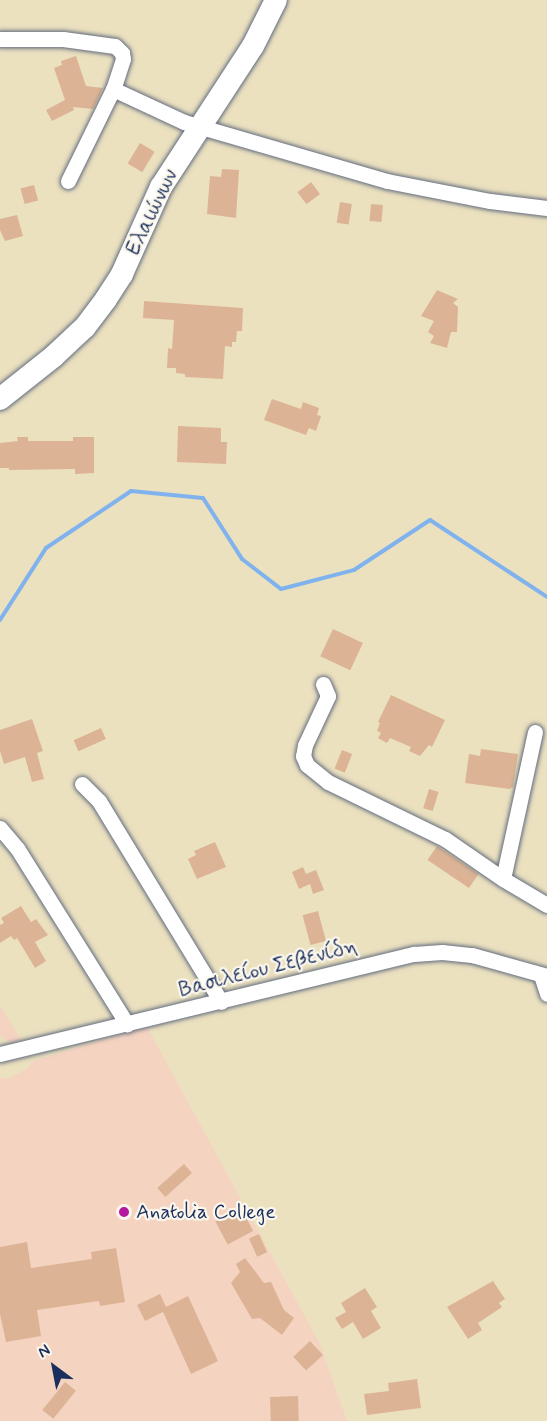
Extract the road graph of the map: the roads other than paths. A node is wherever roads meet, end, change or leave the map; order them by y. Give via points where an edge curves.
1 (276, 0) edge
2 (0, 39) edge
3 (113, 89) junction
4 (200, 126) junction
5 (68, 182) dead end
6 (547, 208) edge
7 (0, 399) edge
8 (323, 684) dead end
9 (535, 732) dead end
10 (82, 784) dead end
11 (0, 828) edge
12 (503, 879) junction
13 (547, 905) edge
14 (544, 975) edge
15 (547, 994) edge
16 (221, 1002) junction
17 (127, 1024) junction
18 (0, 1054) edge

1 - 4 street, Ελαιώνων via 253,46
2 - 3 street via 63,39 114,46 123,59
3 - 4 street
3 - 5 street
4 - 6 street via 387,181
4 - 7 street, Ελαιώνων via 161,188 122,274 101,307 46,364
8 - 12 street via 328,696 305,745 303,756 307,765 328,782 445,839
9 - 12 street
10 - 16 street via 99,801
11 - 17 street
12 - 13 street
14 - 15 street
14 - 16 street, Βασιλείου Σεβενίδη via 487,958 425,953
16 - 17 street, Βασιλείου Σεβενίδη
17 - 18 street, Βασιλείου Σεβενίδη

